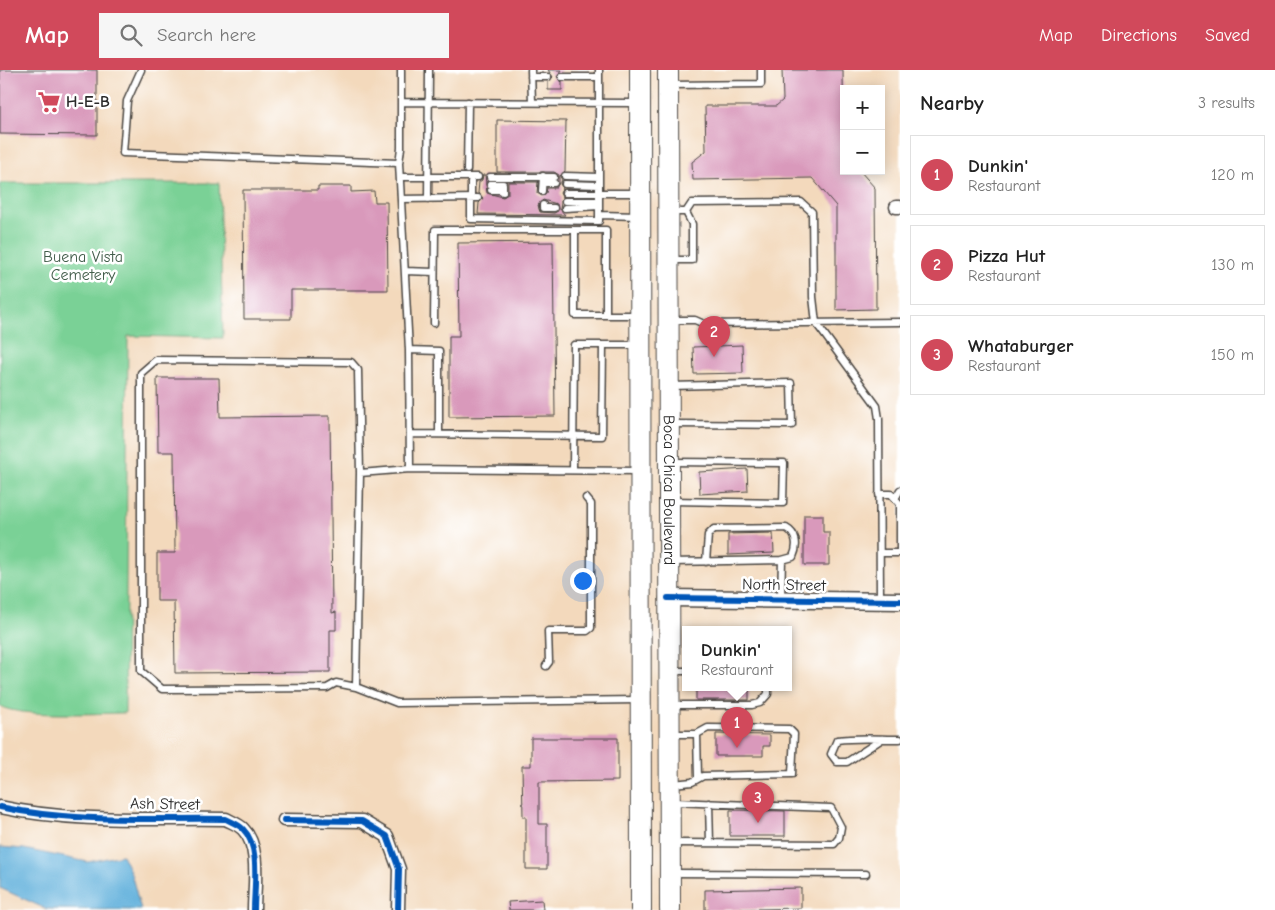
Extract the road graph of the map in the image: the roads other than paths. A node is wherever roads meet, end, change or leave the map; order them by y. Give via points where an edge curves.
1 (141, 70) edge
2 (400, 70) edge
3 (428, 70) edge
4 (640, 70) edge
5 (761, 70) edge
6 (532, 74) edge
7 (599, 74) edge
8 (548, 77) dead end
9 (562, 77) dead end
10 (668, 77) edge
11 (401, 102) junction
12 (429, 102) junction
13 (468, 102) junction
14 (532, 102) junction
15 (599, 102) junction
16 (640, 103) junction
17 (398, 163) junction
18 (467, 170) dead end
19 (565, 176) dead end
20 (400, 177) junction
21 (428, 177) junction
22 (599, 177) junction
23 (543, 180) junction
24 (554, 180) dead end
25 (565, 184) dead end
26 (599, 185) junction
27 (503, 191) dead end
28 (542, 191) dead end
29 (599, 192) junction
30 (565, 193) dead end
31 (640, 193) junction
32 (428, 198) junction
33 (402, 199) junction
34 (599, 203) junction
35 (565, 204) dead end
36 (475, 205) junction
37 (543, 205) dead end
38 (554, 208) dead end
39 (677, 212) junction
40 (599, 215) junction
41 (640, 216) junction
42 (575, 230) junction
43 (406, 271) junction
44 (434, 272) junction
45 (606, 316) junction
46 (640, 316) junction
47 (668, 320) junction
48 (900, 322) edge
49 (434, 323) dead end
50 (816, 323) junction
51 (603, 345) junction
52 (640, 346) junction
53 (409, 350) junction
54 (668, 386) junction
55 (640, 390) junction
56 (668, 424) junction
57 (410, 434) junction
58 (439, 434) junction
59 (574, 436) junction
60 (668, 462) junction
61 (410, 469) junction
62 (573, 470) junction
63 (640, 471) junction
64 (360, 473) junction
65 (900, 490) edge
66 (879, 494) junction
67 (896, 497) junction
68 (586, 498) dead end
69 (668, 501) junction
70 (880, 553) junction
71 (900, 553) edge
72 (782, 560) junction
73 (669, 562) junction
74 (706, 562) junction
75 (668, 598) junction
76 (781, 599) junction
77 (880, 600) junction
78 (900, 601) edge
79 (641, 613) junction
80 (546, 666) dead end
81 (677, 671) edge
82 (356, 687) junction
83 (768, 691) edge
84 (641, 700) junction
85 (669, 705) junction
86 (669, 734) junction
87 (697, 734) junction
88 (882, 739) junction
89 (900, 739) edge
90 (698, 777) junction
91 (670, 793) junction
92 (710, 803) junction
93 (0, 807) edge
94 (284, 820) dead end
95 (670, 834) junction
96 (710, 844) junction
97 (670, 873) junction
98 (866, 874) dead end
99 (254, 910) edge
100 (398, 910) edge
101 (641, 910) edge
102 (670, 910) edge

1 - 17 lane via 127,101 123,153
2 - 11 lane
3 - 12 lane
4 - 16 main road, Boca Chica Boulevard
5 - 10 lane via 761,84
6 - 8 lane
6 - 14 lane
7 - 9 lane
7 - 15 lane
10 - 39 main road, Boca Chica Boulevard
11 - 12 lane
11 - 17 lane
12 - 13 lane
12 - 21 lane
13 - 14 lane
13 - 18 lane
14 - 15 lane
15 - 16 lane
15 - 22 lane
16 - 31 main road, Boca Chica Boulevard
17 - 20 lane
19 - 22 lane
20 - 21 lane
20 - 33 lane
21 - 32 lane
21 - 36 lane via 475,184
22 - 26 lane
23 - 24 lane
23 - 27 lane via 490,183
23 - 28 lane
25 - 26 lane
26 - 29 lane
29 - 30 lane
29 - 31 lane
29 - 34 lane
31 - 41 main road, Boca Chica Boulevard
32 - 33 lane
32 - 36 lane
33 - 43 lane
34 - 35 lane
34 - 40 lane
36 - 40 lane via 471,219 599,220
37 - 38 lane via 543,208
39 - 47 main road, Boca Chica Boulevard via 668,260
39 - 50 lane via 692,203 801,202 812,212
40 - 41 lane
41 - 46 main road, Boca Chica Boulevard
42 - 44 lane via 435,230
42 - 45 lane via 575,316
42 - 45 lane via 606,230
43 - 44 lane
43 - 53 lane
44 - 49 lane
45 - 46 lane
46 - 52 main road, Boca Chica Boulevard
47 - 50 lane via 696,320 704,324
47 - 54 main road, Boca Chica Boulevard
48 - 50 lane
50 - 66 lane via 877,406
51 - 52 lane
51 - 59 lane via 602,436
51 - 59 lane via 574,345
52 - 55 main road, Boca Chica Boulevard
53 - 57 lane
53 - 58 lane via 439,351
54 - 56 main road, Boca Chica Boulevard
54 - 56 lane via 792,383 792,425
55 - 63 main road, Boca Chica Boulevard
55 - 75 main road via 653,408 653,577 661,595
56 - 60 main road, Boca Chica Boulevard
57 - 58 lane
57 - 61 lane
58 - 59 lane
59 - 62 lane
60 - 69 main road, Boca Chica Boulevard
60 - 69 lane via 784,463 783,503
61 - 62 lane
61 - 64 lane
62 - 63 lane
63 - 79 main road, Boca Chica Boulevard
64 - 82 lane
64 - 82 lane via 358,370 351,362 156,360 141,373 141,671 162,688 327,688 336,683
65 - 67 lane
66 - 67 lane
66 - 70 lane
67 - 71 lane via 900,504
68 - 80 lane via 591,504 591,628 587,631 548,630 549,662
69 - 73 main road, Boca Chica Boulevard
70 - 71 lane
70 - 77 lane
72 - 74 lane
72 - 74 lane via 792,557 795,551 796,539 786,528 714,529 708,535
72 - 76 lane
73 - 74 lane
73 - 75 main road, Boca Chica Boulevard
75 - 76 street, North Street
75 - 81 main road, Boca Chica Boulevard
76 - 77 street, North Street
77 - 78 street, North Street
79 - 84 main road, Boca Chica Boulevard
79 - 95 main road via 649,613 657,625 658,812
81 - 85 main road, Boca Chica Boulevard
82 - 84 lane via 397,703
83 - 85 lane via 760,703 752,705
84 - 101 main road, Boca Chica Boulevard
85 - 86 main road, Boca Chica Boulevard
86 - 87 lane
86 - 91 main road, Boca Chica Boulevard
87 - 90 lane
87 - 90 lane via 708,728 788,729 794,734 792,774
88 - 88 lane via 837,740 831,754 837,762 847,762
88 - 89 lane
90 - 91 lane
91 - 92 lane
91 - 95 main road, Boca Chica Boulevard
92 - 96 lane
92 - 96 lane via 831,808 841,827 834,844
93 - 99 street, Ash Street via 25,813 77,816 226,819 242,828 254,849
94 - 100 street via 362,821 387,836 400,869
95 - 96 lane
95 - 97 main road, Boca Chica Boulevard
97 - 98 lane
97 - 102 main road, Boca Chica Boulevard

